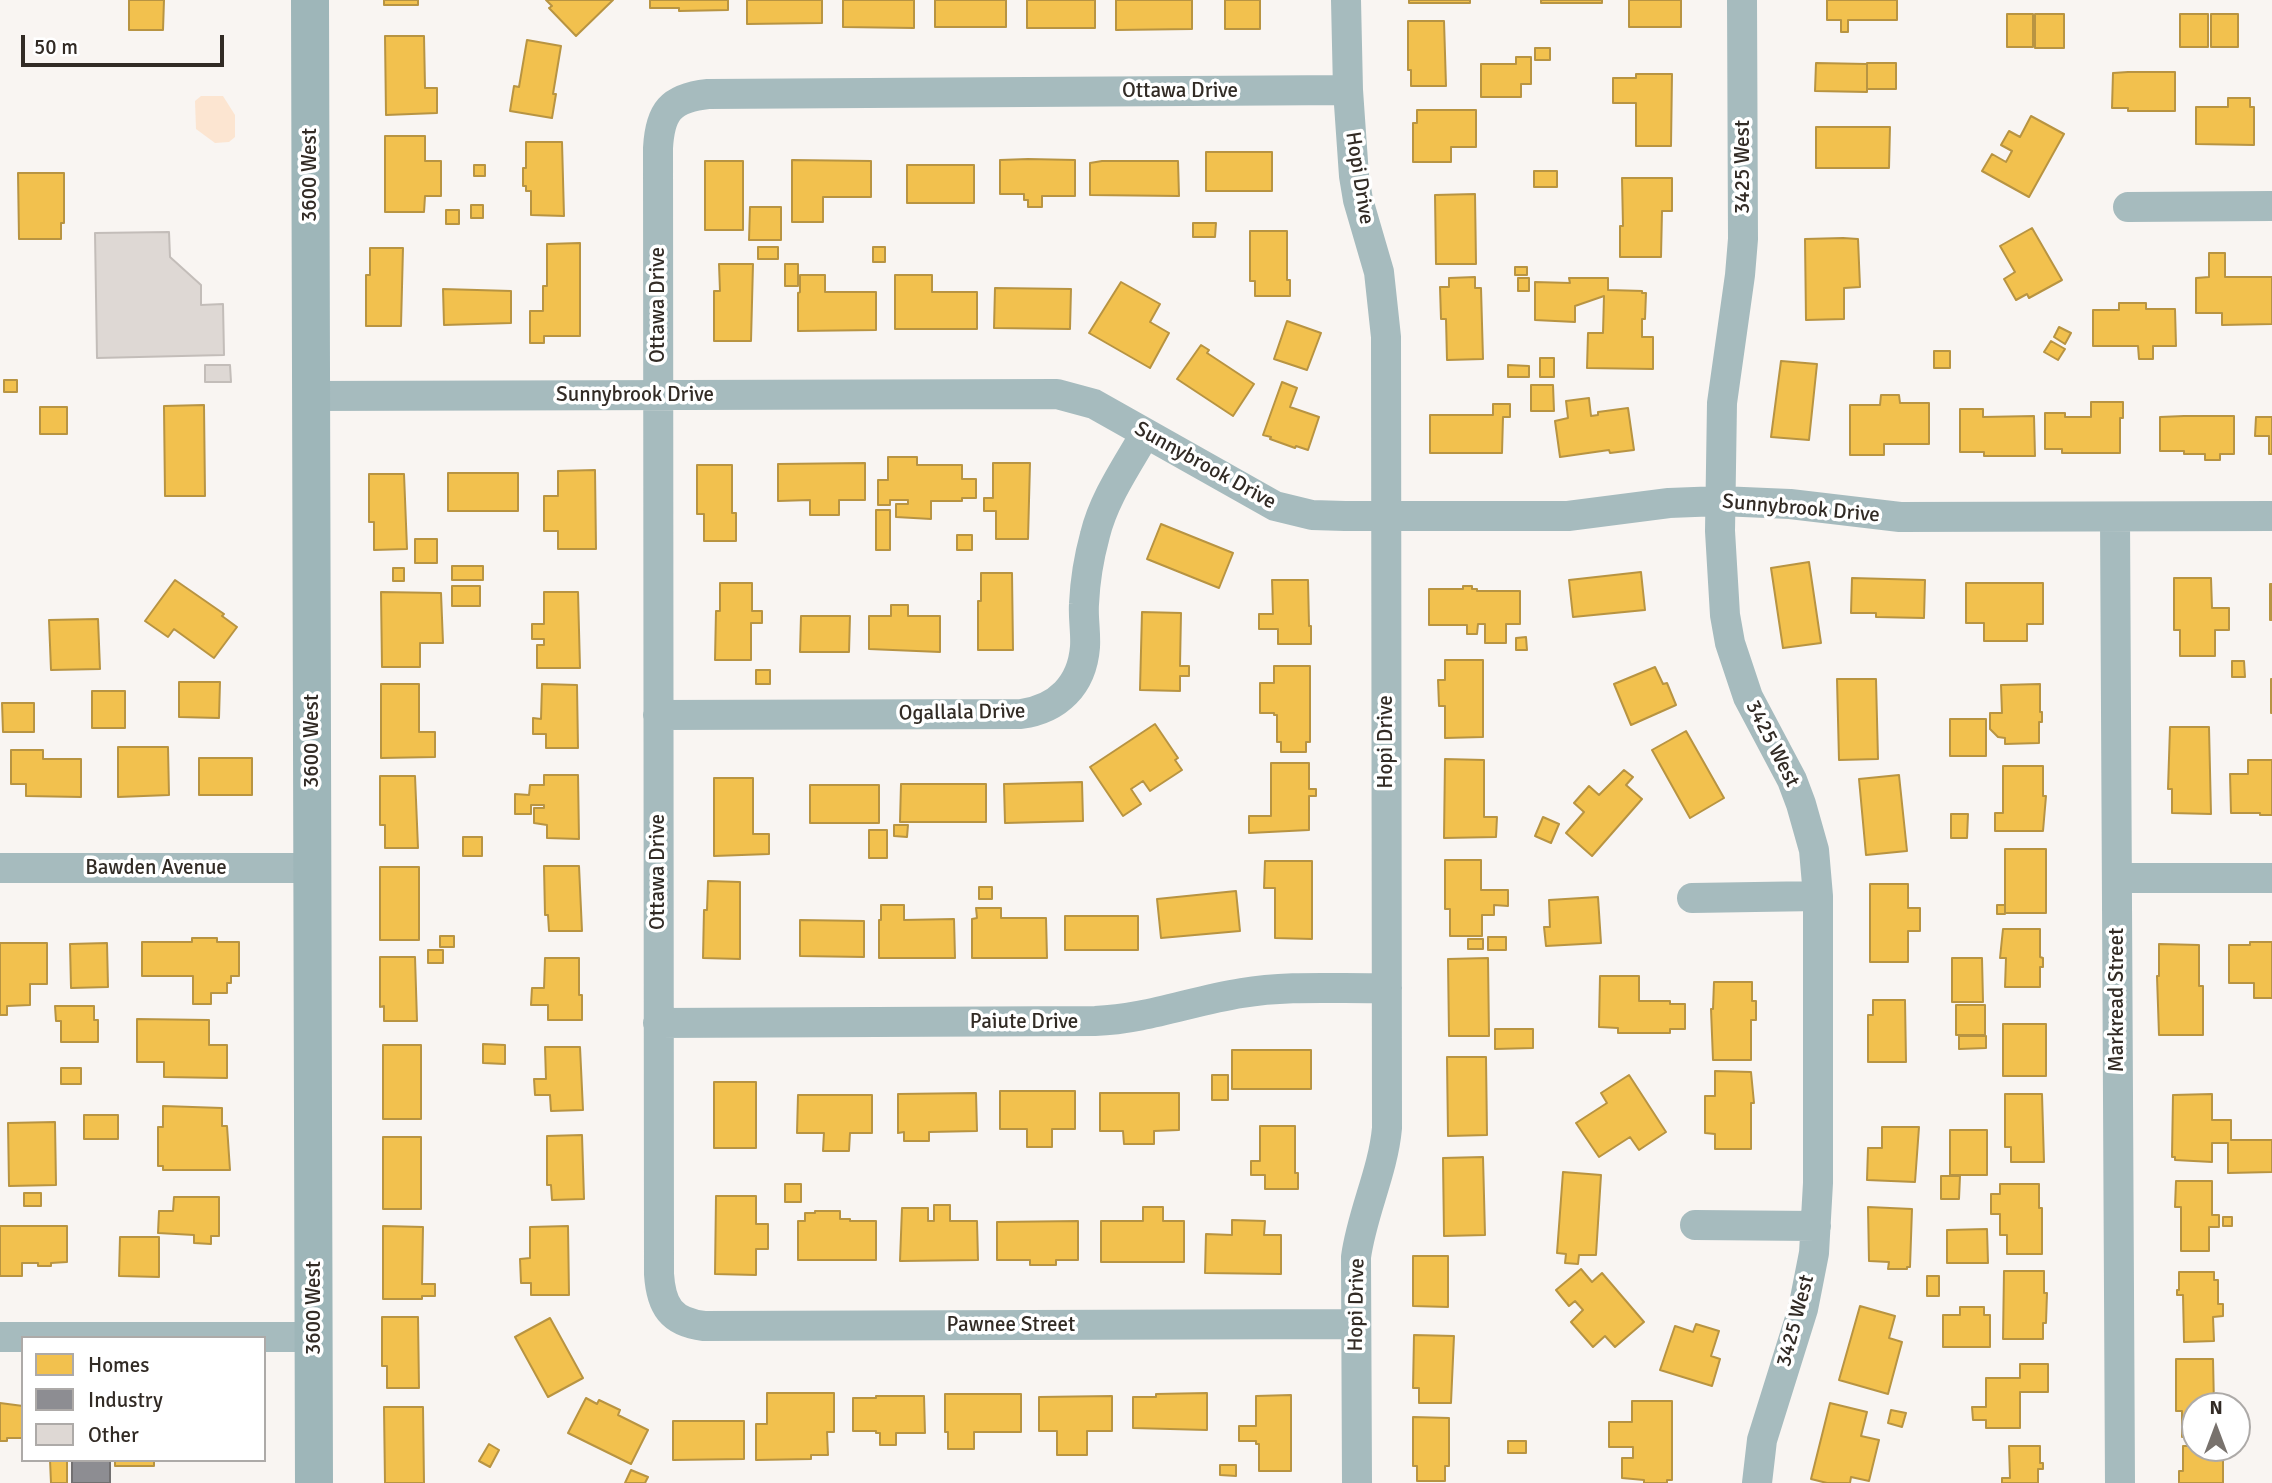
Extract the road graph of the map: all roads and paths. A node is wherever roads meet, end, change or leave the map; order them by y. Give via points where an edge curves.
1 (310, 0) edge
2 (1346, 0) edge
3 (1742, 0) edge
4 (1348, 90) junction
5 (2272, 206) edge
6 (2128, 207) dead end
7 (658, 395) junction
8 (311, 396) junction
9 (1145, 434) junction
10 (1720, 501) junction
11 (1386, 516) junction
12 (2272, 516) edge
13 (2115, 517) junction
14 (658, 715) junction
15 (0, 868) edge
16 (313, 868) junction
17 (2117, 878) junction
18 (2272, 878) edge
19 (1818, 895) junction
20 (1692, 898) dead end
21 (1387, 988) junction
22 (658, 1023) junction
23 (1695, 1225) dead end
24 (1816, 1226) junction
25 (670, 1312) joint
26 (1356, 1324) junction
27 (0, 1337) edge
28 (21, 1337) edge
29 (266, 1337) edge
30 (314, 1337) junction
31 (314, 1483) edge
32 (1357, 1483) edge
33 (1757, 1483) edge
34 (2120, 1483) edge

1 - 8 street, 3600 West
2 - 4 street, Hopi Drive
3 - 10 street, 3425 West via 1742,256 1723,382
4 - 7 street, Ottawa Drive via 708,93 680,100 666,113 659,134
4 - 11 street, Hopi Drive via 1354,176 1385,313
5 - 6 street
7 - 8 street, Sunnybrook Drive
7 - 9 street, Sunnybrook Drive via 1057,394 1094,404
7 - 14 street, Ottawa Drive
8 - 16 street, 3600 West
9 - 11 street, Sunnybrook Drive via 1286,510
9 - 14 street, Ogallala Drive via 1096,531 1086,579 1083,664 1072,687 1051,705 1021,714
10 - 11 street, Sunnybrook Drive via 1568,516
10 - 13 street, Sunnybrook Drive via 1900,517
10 - 19 street, 3425 West via 1721,584 1730,643 1748,697 1801,804 1814,850
11 - 21 street, Hopi Drive
12 - 13 street, Sunnybrook Drive
13 - 17 street, Markread Street
14 - 22 street, Ottawa Drive
15 - 16 street, Bawden Avenue
16 - 30 street, 3600 West
17 - 18 street
17 - 34 street, Markread Street
19 - 20 street
19 - 24 street, 3425 West
21 - 22 street, Paiute Drive via 1270,989 1122,1020
21 - 26 street, Hopi Drive via 1386,1145 1358,1241
22 - 25 street, Ottawa Drive via 659,1274
23 - 24 street
24 - 33 street, 3425 West via 1803,1309 1762,1440
25 - 26 street, Pawnee Street via 691,1325 704,1326
26 - 32 street, Hopi Drive
27 - 28 street
29 - 30 street
30 - 31 street, 3600 West

